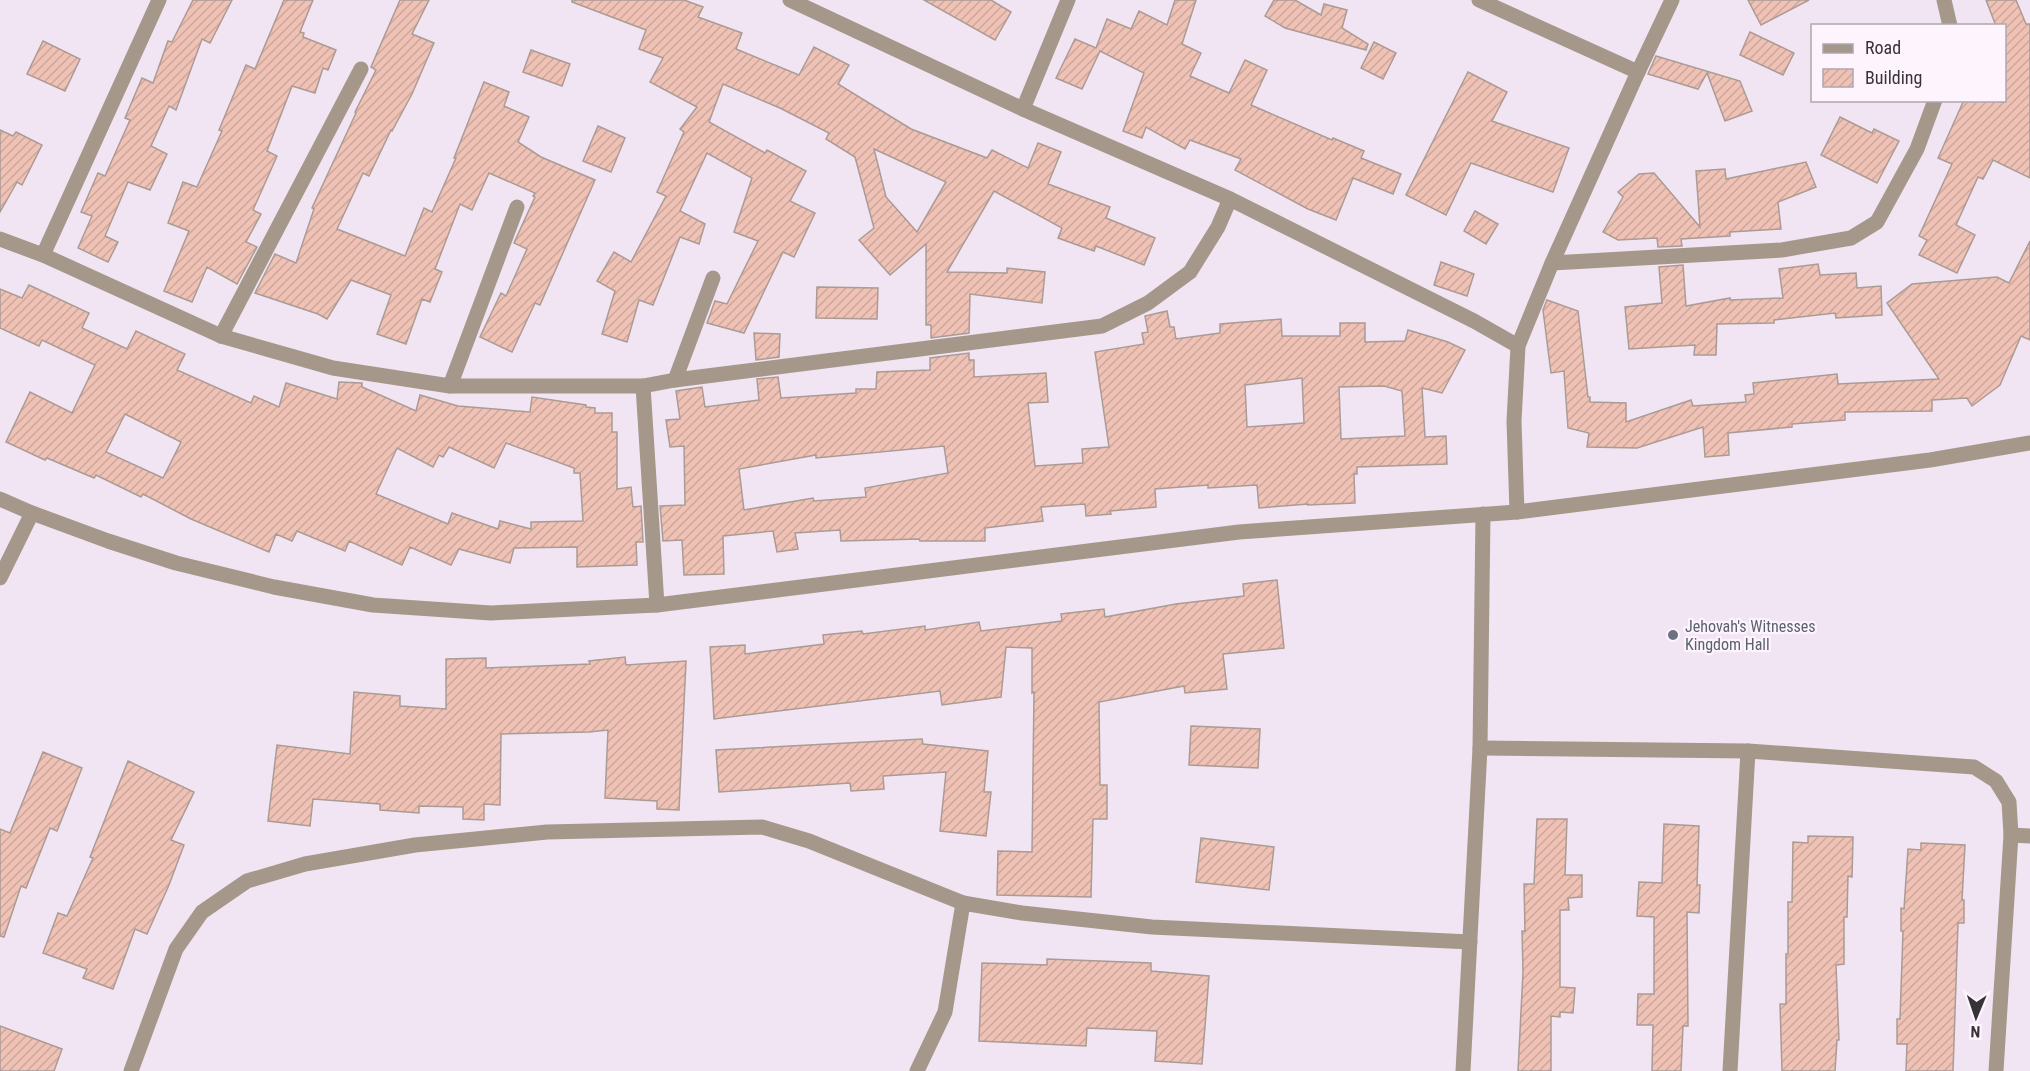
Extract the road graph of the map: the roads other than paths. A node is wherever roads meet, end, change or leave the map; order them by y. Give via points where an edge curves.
1 (159, 0) edge
2 (790, 0) edge
3 (1068, 0) edge
4 (1479, 0) edge
5 (1672, 0) edge
6 (1944, 0) edge
7 (1950, 24) edge
8 (361, 69) dead end
9 (1638, 72) junction
10 (1934, 102) edge
11 (1023, 110) junction
12 (1230, 199) junction
13 (517, 207) dead end
14 (0, 239) edge
15 (43, 255) junction
16 (1552, 263) junction
17 (713, 278) dead end
18 (221, 336) junction
19 (1518, 346) junction
20 (675, 380) junction
21 (450, 386) junction
22 (643, 386) junction
23 (2030, 443) edge
24 (0, 499) edge
25 (1516, 512) junction
26 (32, 513) junction
27 (1483, 514) junction
28 (0, 578) edge
29 (657, 605) junction
30 (1480, 748) junction
31 (1748, 751) junction
32 (2011, 835) junction
33 (2030, 836) edge
34 (963, 903) junction
35 (1470, 942) junction
36 (131, 1071) edge
37 (917, 1071) edge
38 (1463, 1071) edge
39 (1730, 1071) edge
40 (1996, 1071) edge

1 - 15 street
2 - 11 street
3 - 11 street
4 - 9 street
5 - 9 street
6 - 7 street
8 - 18 street
9 - 16 street
10 - 16 street via 1917,149 1877,222 1851,238 1782,250
11 - 12 street
12 - 19 street
12 - 20 street via 1190,272 1148,303 1102,326
13 - 21 street
14 - 15 street
15 - 18 street
16 - 19 street
17 - 20 street
18 - 21 street via 333,369
19 - 25 street via 1514,421
20 - 22 street
21 - 22 street
22 - 29 street
23 - 25 street via 1930,460
24 - 26 street
25 - 27 street
26 - 28 street
26 - 29 street via 176,563 274,587 373,605 491,613
27 - 29 street via 1239,532
27 - 30 street
30 - 31 street
30 - 35 street
31 - 32 street via 1974,767 1995,781 2009,802
31 - 39 street
32 - 33 street
32 - 40 street
34 - 35 street via 1152,927
34 - 36 street via 808,841 762,827 547,832 415,845 305,864 248,881 202,912 176,949
34 - 37 street via 945,1012
35 - 38 street

